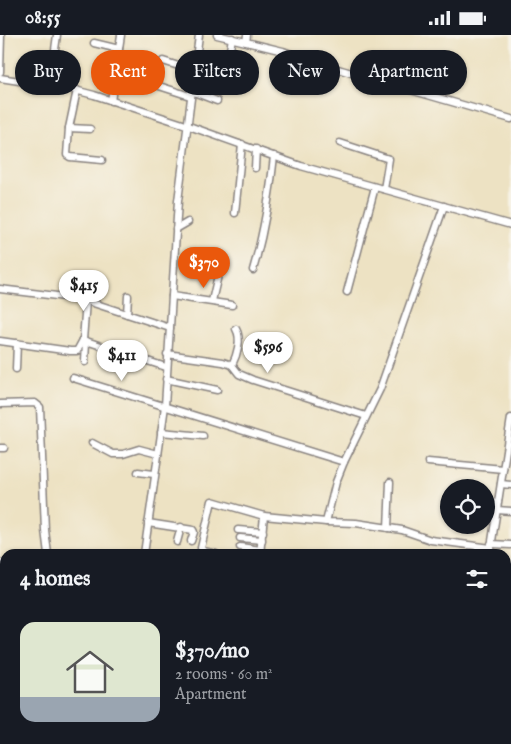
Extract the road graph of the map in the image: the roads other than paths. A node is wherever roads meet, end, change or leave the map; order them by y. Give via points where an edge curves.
1 (1, 35) edge
2 (57, 35) edge
3 (121, 35) edge
4 (199, 35) edge
5 (217, 35) edge
6 (232, 38) junction
7 (246, 38) edge
8 (94, 43) dead end
9 (119, 49) joint
10 (55, 50) edge
11 (197, 50) edge
12 (230, 50) edge
13 (279, 50) edge
14 (340, 69) edge
15 (0, 72) edge
16 (0, 78) edge
17 (15, 80) edge
18 (81, 92) edge
19 (76, 95) edge
20 (112, 95) edge
21 (191, 95) edge
22 (198, 95) edge
23 (111, 101) junction
24 (217, 101) dead end
25 (511, 119) edge
26 (186, 125) junction
27 (69, 128) junction
28 (90, 129) dead end
29 (340, 143) dead end
30 (242, 144) junction
31 (256, 149) junction
32 (274, 156) junction
33 (102, 159) dead end
34 (255, 168) dead end
35 (374, 187) junction
36 (384, 189) junction
37 (444, 206) junction
38 (235, 213) dead end
39 (188, 222) dead end
40 (511, 225) edge
41 (176, 229) junction
42 (253, 270) dead end
43 (219, 271) dead end
44 (0, 289) edge
45 (347, 292) dead end
46 (128, 295) dead end
47 (172, 296) junction
48 (86, 301) junction
49 (212, 301) junction
50 (232, 305) dead end
51 (127, 314) junction
52 (170, 328) junction
53 (236, 329) dead end
54 (0, 341) edge
55 (84, 341) junction
56 (17, 343) junction
57 (167, 354) junction
58 (85, 362) dead end
59 (232, 365) junction
60 (166, 367) junction
61 (16, 369) dead end
62 (73, 378) dead end
63 (166, 379) junction
64 (217, 389) dead end
65 (0, 404) edge
66 (165, 406) junction
67 (366, 416) junction
68 (511, 421) edge
69 (161, 431) junction
70 (203, 436) dead end
71 (92, 443) dead end
72 (158, 454) junction
73 (508, 457) edge
74 (344, 461) junction
75 (428, 462) dead end
76 (503, 469) junction
77 (138, 472) dead end
78 (154, 474) junction
79 (390, 482) dead end
80 (501, 484) junction
81 (511, 485) edge
82 (497, 510) junction
83 (511, 511) edge
84 (264, 516) junction
85 (326, 522) junction
86 (148, 523) junction
87 (181, 527) junction
88 (388, 528) junction
89 (238, 530) dead end
90 (263, 532) junction
91 (240, 537) dead end
92 (262, 540) junction
93 (191, 541) dead end
94 (177, 542) dead end
95 (511, 545) edge
96 (240, 547) dead end
97 (47, 549) edge
98 (145, 549) edge
99 (201, 549) edge
100 (248, 549) edge
101 (261, 549) edge
102 (491, 549) edge

1 - 15 street
2 - 10 street
3 - 9 street
4 - 11 street
5 - 6 street
6 - 7 street
6 - 12 street
7 - 13 street
8 - 9 street
14 - 25 street
16 - 17 street
18 - 23 street
19 - 27 street
20 - 23 street
21 - 26 street
22 - 24 street
23 - 26 street
26 - 30 street
26 - 41 street
27 - 28 street
27 - 33 street via 67,155
29 - 36 street via 389,159
30 - 31 street
30 - 38 street
31 - 32 street
31 - 34 street
32 - 35 street
32 - 42 street via 267,216
35 - 36 street
35 - 45 street
36 - 37 street
37 - 40 street
37 - 67 street via 380,389
39 - 41 street
41 - 47 street
43 - 49 street
44 - 48 street
46 - 51 street
47 - 49 street
47 - 52 street
48 - 51 street
48 - 55 street
49 - 50 street
51 - 52 street
52 - 57 street
53 - 59 street via 240,338
54 - 56 street
55 - 56 street via 75,352
55 - 58 street
55 - 60 street
56 - 61 street
57 - 59 street
57 - 60 street
59 - 67 street via 239,374 253,381
60 - 63 street
62 - 66 street
63 - 64 street
63 - 66 street
65 - 97 street via 35,403 40,407
66 - 69 street
66 - 74 street
67 - 74 street
68 - 73 street
69 - 70 street
69 - 72 street
71 - 72 street via 113,454 139,449
72 - 78 street
73 - 76 street
74 - 85 street
75 - 76 street
76 - 80 street
77 - 78 street
78 - 86 street
79 - 88 street
80 - 81 street
80 - 82 street
82 - 83 street
82 - 102 street
84 - 85 street
84 - 90 street
84 - 99 street via 212,501
85 - 88 street
86 - 87 street
86 - 98 street
87 - 93 street via 193,530
87 - 94 street
88 - 102 street via 431,540
89 - 90 street
90 - 92 street
91 - 92 street
92 - 101 street
95 - 102 street
96 - 100 street

